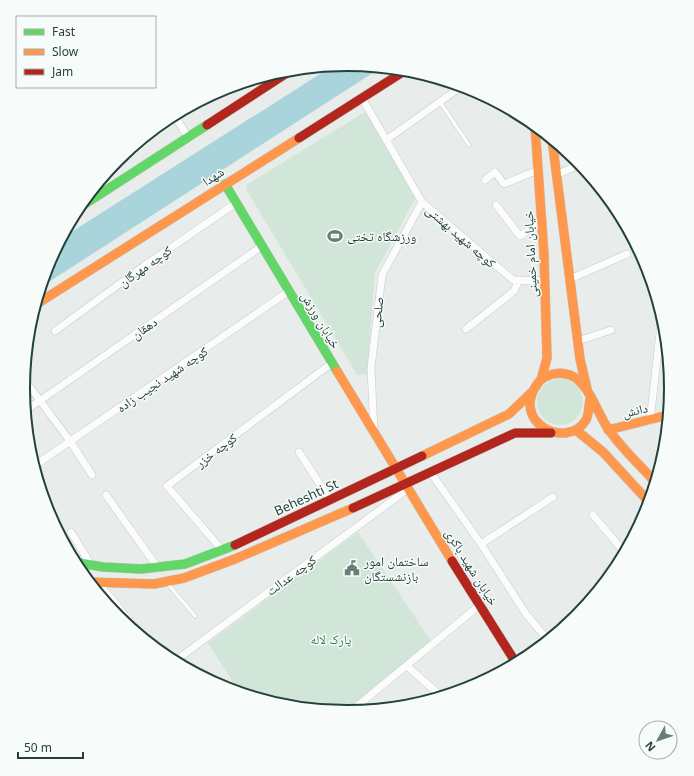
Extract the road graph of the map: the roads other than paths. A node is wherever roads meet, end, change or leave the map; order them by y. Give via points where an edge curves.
1 (398, 75) edge
2 (278, 79) edge
3 (456, 91) edge
4 (362, 98) junction
5 (440, 102) junction
6 (177, 120) edge
7 (536, 134) edge
8 (188, 137) junction
9 (386, 140) junction
10 (468, 145) dead end
11 (553, 148) edge
12 (574, 167) edge
13 (538, 170) junction
14 (556, 175) junction
15 (485, 180) dead end
16 (225, 184) junction
17 (92, 200) edge
18 (422, 202) junction
19 (236, 203) junction
20 (496, 205) dead end
21 (542, 221) junction
22 (262, 246) junction
23 (627, 254) dead end
24 (570, 279) junction
25 (519, 280) junction
26 (544, 281) junction
27 (289, 291) junction
28 (43, 300) edge
29 (466, 329) dead end
30 (611, 330) dead end
31 (55, 331) dead end
32 (660, 337) edge
33 (578, 341) junction
34 (332, 363) junction
35 (541, 380) junction
36 (30, 387) edge
37 (532, 392) junction
38 (589, 395) junction
39 (40, 400) junction
40 (31, 407) edge
41 (662, 417) edge
42 (650, 420) junction
43 (576, 430) junction
44 (608, 430) junction
45 (374, 433) junction
46 (551, 433) junction
47 (70, 441) junction
48 (299, 452) dead end
49 (39, 462) edge
50 (396, 469) junction
51 (431, 473) junction
52 (92, 474) dead end
53 (651, 477) edge
54 (406, 487) junction
55 (106, 495) dead end
56 (553, 497) dead end
57 (644, 497) edge
58 (330, 500) junction
59 (593, 515) dead end
60 (71, 532) dead end
61 (481, 544) junction
62 (621, 548) edge
63 (222, 550) junction
64 (83, 564) edge
65 (91, 565) junction
66 (158, 568) junction
67 (166, 582) junction
68 (102, 587) edge
69 (481, 604) junction
70 (118, 607) edge
71 (195, 616) dead end
72 (544, 636) edge
73 (180, 658) edge
74 (513, 658) edge
75 (408, 667) dead end
76 (437, 692) edge
77 (359, 704) edge

1 - 4 main road, شهدا
2 - 8 main road
3 - 5 street
4 - 9 street, کوچه شهید بهشتی
4 - 16 main road, شهدا
5 - 9 street
5 - 10 lane
6 - 8 street
7 - 13 main road, خیابان امام خمینی
8 - 17 main road
9 - 18 street, کوچه شهید بهشتی
11 - 14 main road
12 - 14 street
13 - 15 street via 504,184 495,172
13 - 21 main road, خیابان امام خمینی
14 - 24 main road
16 - 19 main road, خیابان ورزش
16 - 28 main road, شهدا
18 - 25 street, کوچه شهید بهشتی via 513,280
18 - 45 street, صلحی via 382,275 371,368
19 - 22 main road, خیابان ورزش
19 - 31 street, کوچه مهرگان
20 - 21 street via 520,236
21 - 26 main road, خیابان امام خمینی
22 - 27 main road, خیابان ورزش
22 - 39 street, دهقان
23 - 24 street
24 - 33 main road
25 - 26 street, کوچه شهید بهشتی
25 - 29 street via 514,291
26 - 35 main road, خیابان امام خمینی via 547,358
27 - 34 main road, خیابان ورزش
27 - 47 street, کوچه شهید نجیب زاده
30 - 33 street
32 - 42 street
33 - 38 main road
34 - 45 main road, خیابان ورزش
34 - 63 street, کوچه خزر via 167,486
35 - 37 main road
35 - 38 main road via 555,373 570,375 583,384
36 - 39 street
37 - 46 main road via 532,416 537,424
37 - 50 main road, Beheshti St via 509,414
38 - 43 main road via 588,416
38 - 44 main road
39 - 40 street, دهقان
39 - 47 street
41 - 42 main road, دانش
42 - 44 main road, دانش
43 - 46 main road via 568,433
43 - 57 main road via 603,452
44 - 53 main road
45 - 50 main road, خیابان ورزش
46 - 51 main road via 515,433
47 - 49 street, کوچه شهید نجیب زاده
47 - 52 street
48 - 58 street
50 - 54 main road, خیابان شهید باکری
50 - 58 main road, Beheshti St
51 - 54 main road
51 - 61 street
54 - 67 main road via 235,559
54 - 69 main road, خیابان شهید باکری
54 - 73 street, کوچه عدالت
55 - 66 street
56 - 61 street
58 - 63 main road, Beheshti St
59 - 62 street
60 - 65 street
61 - 72 street via 526,614
63 - 66 main road, Beheshti St via 184,564
64 - 65 main road, Beheshti St
65 - 66 main road, Beheshti St
67 - 68 main road
67 - 71 lane
68 - 70 street
69 - 74 main road, خیابان شهید باکری
69 - 77 street
75 - 76 street

